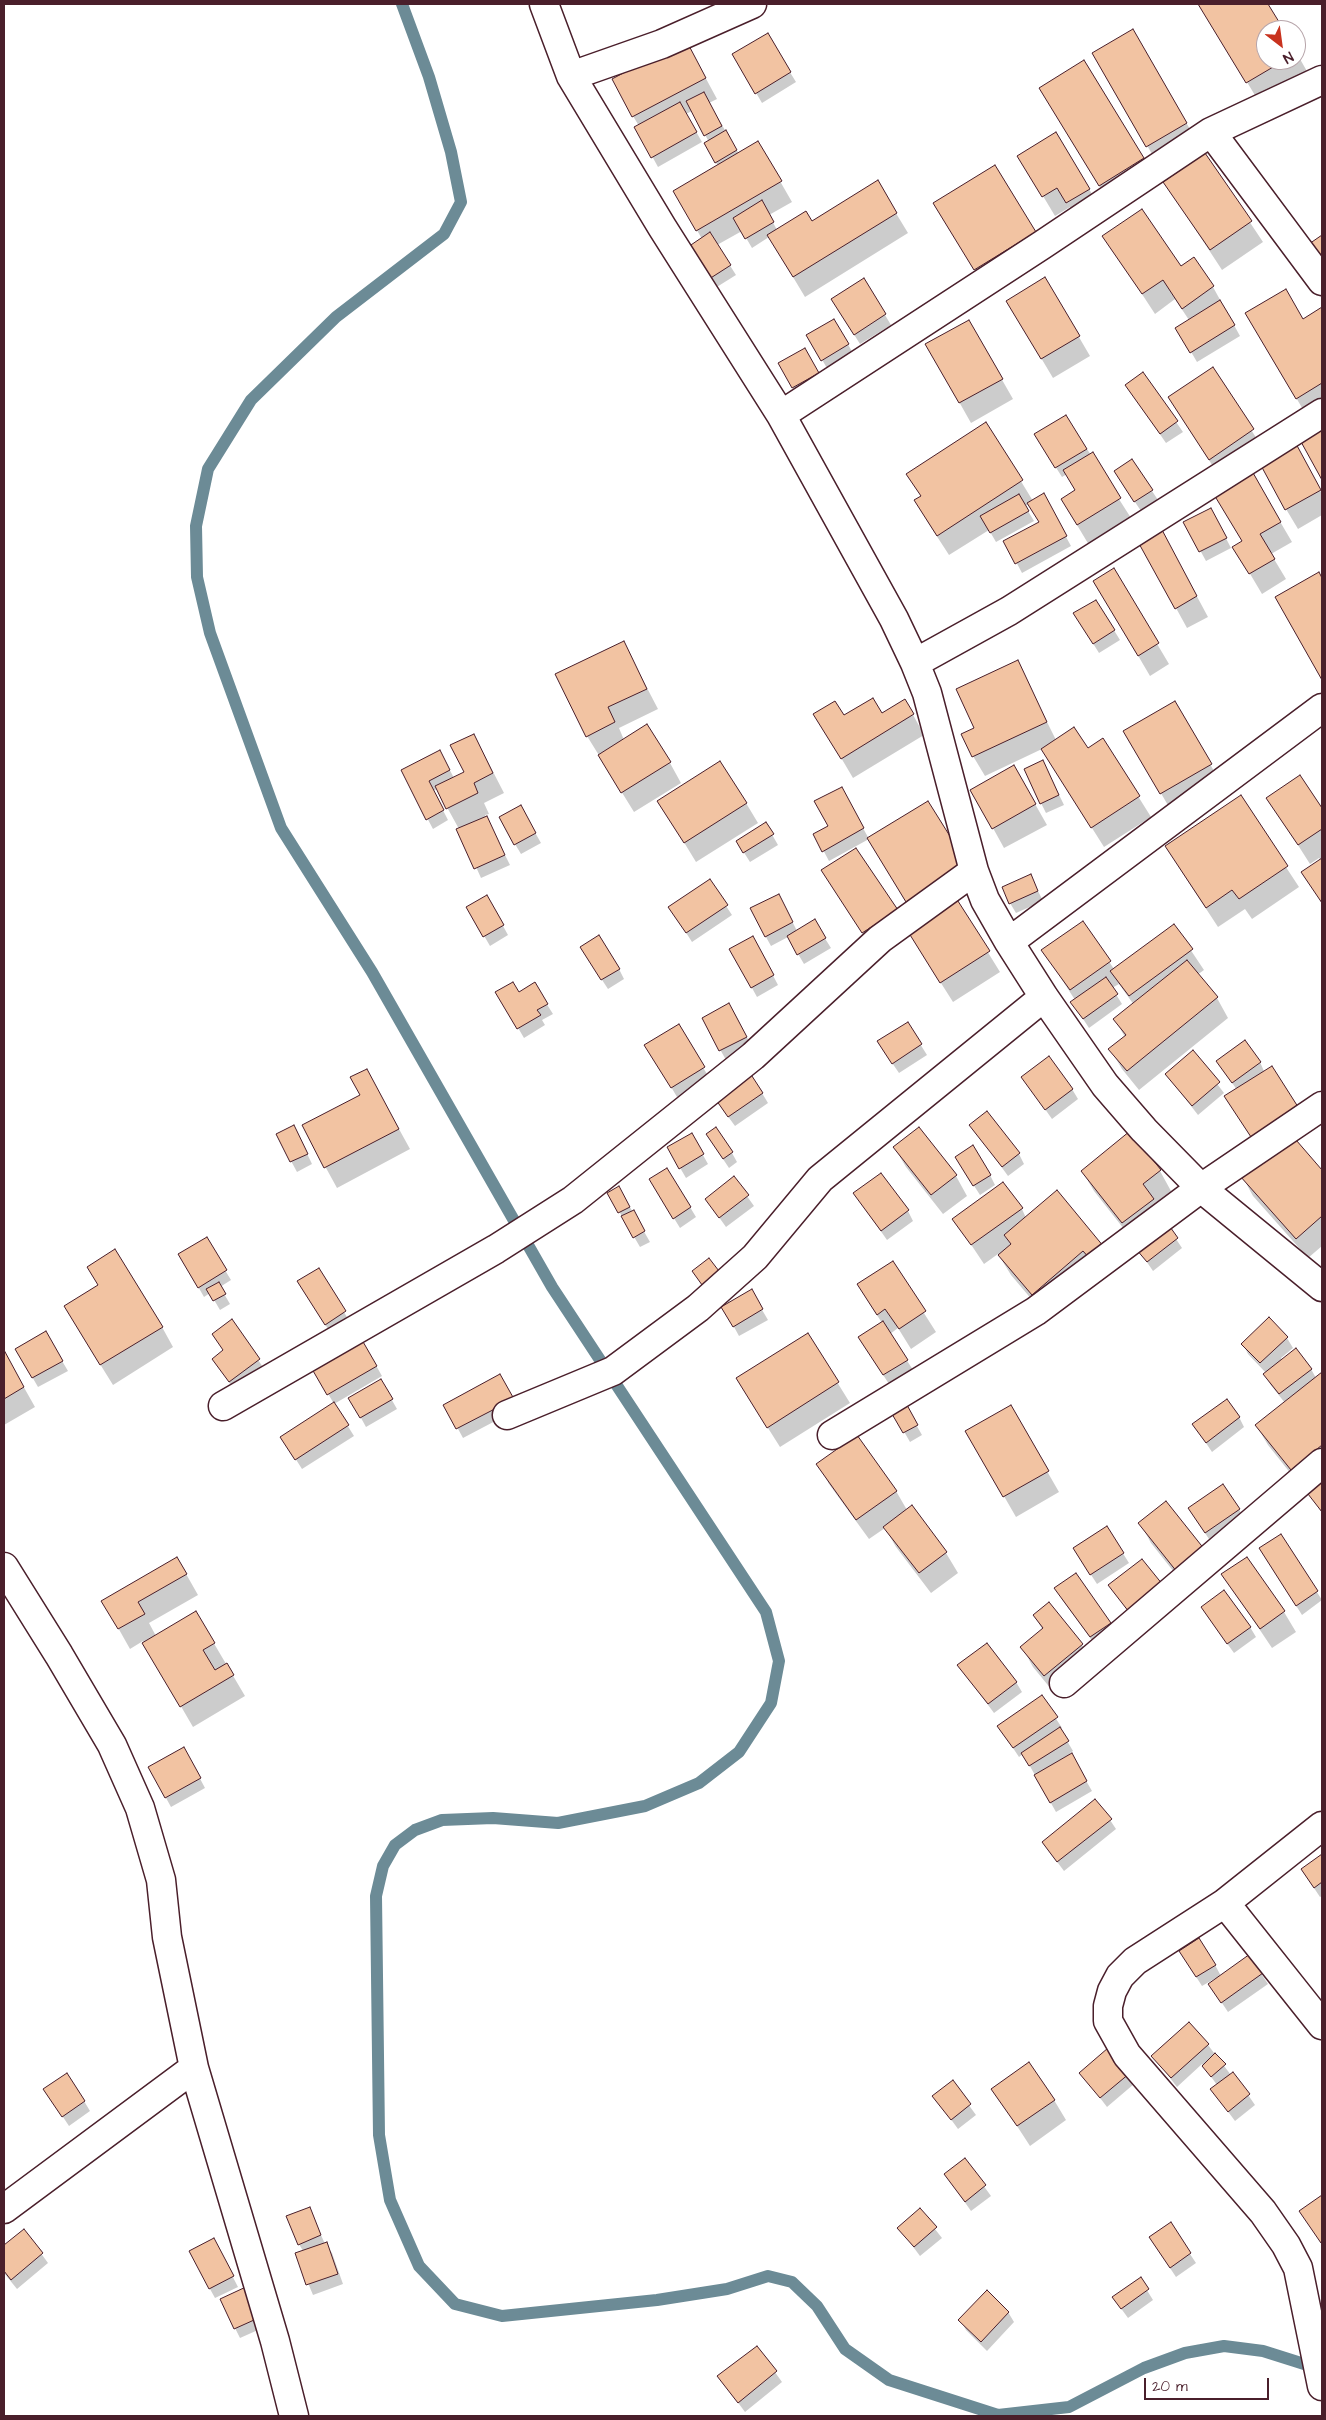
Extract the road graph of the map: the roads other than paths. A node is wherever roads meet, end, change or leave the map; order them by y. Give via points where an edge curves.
1 (544, 4) edge
2 (752, 4) edge
3 (570, 76) junction
4 (1322, 80) edge
5 (1211, 132) junction
6 (1322, 281) edge
7 (1322, 414) edge
8 (781, 415) junction
9 (915, 663) junction
10 (1322, 708) edge
11 (974, 872) junction
12 (1009, 942) junction
13 (1044, 997) junction
14 (1322, 1106) edge
15 (1201, 1188) junction
16 (1322, 1287) edge
17 (223, 1406) dead end
18 (507, 1415) dead end
19 (832, 1435) dead end
20 (1322, 1463) edge
21 (4, 1567) edge
22 (1064, 1682) dead end
23 (1322, 1826) edge
24 (1225, 1903) junction
25 (1322, 2025) edge
26 (194, 2068) junction
27 (4, 2209) edge
28 (1322, 2386) edge
29 (294, 2416) edge

1 - 3 street
2 - 3 street via 662,44
3 - 8 street
4 - 5 street
5 - 6 street
5 - 8 street
7 - 9 street via 1009,611
8 - 9 street
9 - 11 street via 927,693
10 - 12 street
11 - 12 street via 985,900
11 - 17 street via 880,939 753,1056 610,1172 496,1250
12 - 13 street
13 - 15 street via 1105,1085
13 - 18 street via 820,1179 755,1257 698,1308 613,1371
14 - 15 street
15 - 16 street
15 - 19 street via 1036,1312
20 - 22 street
21 - 26 street via 112,1745 140,1808 161,1880 168,1937
23 - 24 street
24 - 25 street
24 - 28 street via 1135,1961 1120,1976 1112,1991 1108,2021 1127,2055 1274,2226 1298,2268
26 - 27 street
26 - 29 street

